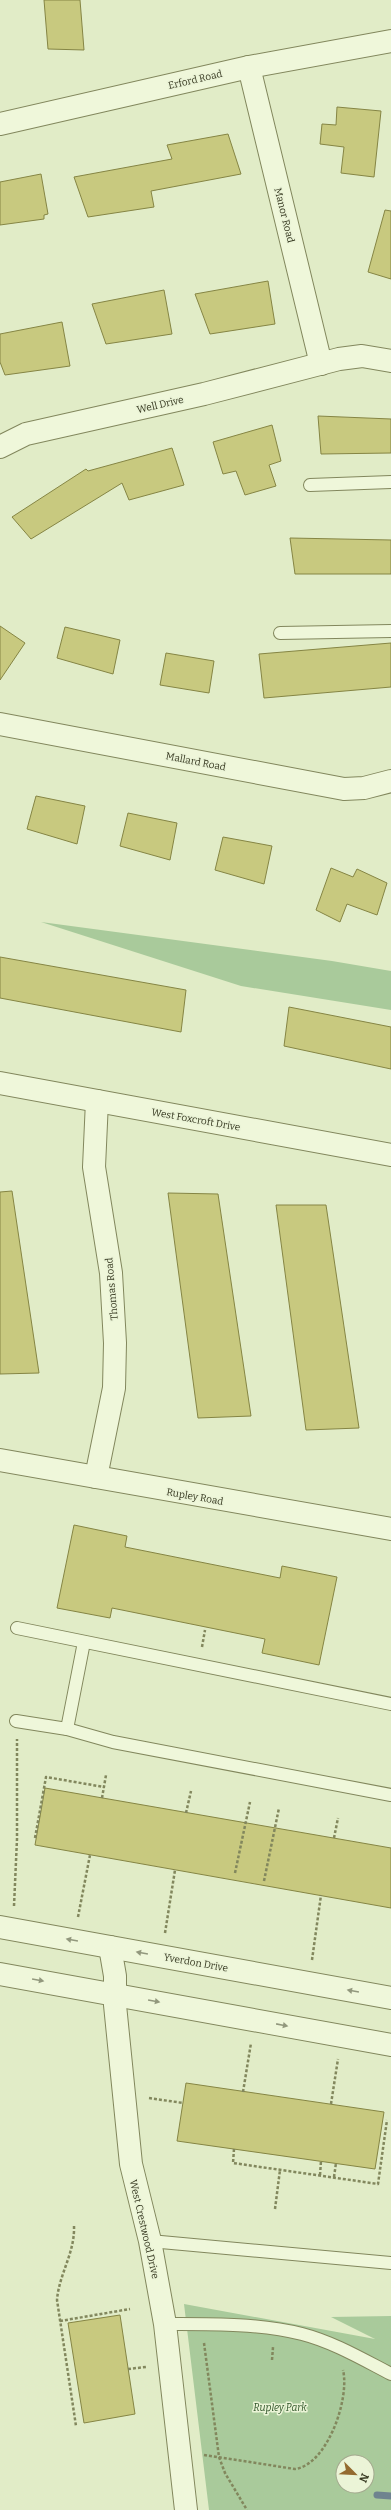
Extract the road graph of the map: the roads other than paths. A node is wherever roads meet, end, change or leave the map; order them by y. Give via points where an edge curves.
1 (391, 41) edge
2 (249, 67) junction
3 (0, 124) edge
4 (391, 361) edge
5 (321, 364) junction
6 (0, 447) edge
7 (391, 482) edge
8 (310, 486) dead end
9 (391, 631) edge
10 (280, 633) dead end
11 (0, 724) edge
12 (391, 781) edge
13 (0, 1083) edge
14 (97, 1101) junction
15 (391, 1155) edge
16 (0, 1460) edge
17 (96, 1477) junction
18 (391, 1529) edge
19 (17, 1628) dead end
20 (84, 1642) junction
21 (391, 1704) edge
22 (16, 1721) road end
23 (68, 1729) junction
24 (391, 1795) edge
25 (7, 1919) edge
26 (110, 1947) junction
27 (0, 1974) edge
28 (116, 1994) junction
29 (391, 1998) edge
30 (391, 2045) edge
31 (150, 2241) junction
32 (391, 2263) edge
33 (165, 2324) junction
34 (391, 2374) edge
35 (186, 2510) edge

1 - 2 street, Erford Road
2 - 3 street, Erford Road
2 - 5 street, Manor Road
4 - 5 street via 362,356
5 - 6 street, Well Drive via 204,394 26,434
7 - 8 lane
9 - 10 lane
11 - 12 street, Mallard Road via 344,789 364,788
13 - 14 street, West Foxcroft Drive
14 - 15 street, West Foxcroft Drive
14 - 17 street, Thomas Road via 94,1167 111,1273 115,1343 114,1388
16 - 17 street, Rupley Road
17 - 18 street, Rupley Road
19 - 20 lane
20 - 21 lane
20 - 23 lane
22 - 23 lane
23 - 24 lane via 113,1742
26 -> 25 street, Yverdon Drive
26 - 28 street, West Crestwood Drive
29 -> 26 street, Yverdon Drive
27 -> 28 street
28 -> 30 street
28 - 31 street, West Crestwood Drive via 131,2164
31 - 32 lane
31 - 33 street, West Crestwood Drive
33 - 34 lane via 201,2324 288,2331 318,2339
33 - 35 street, West Crestwood Drive

